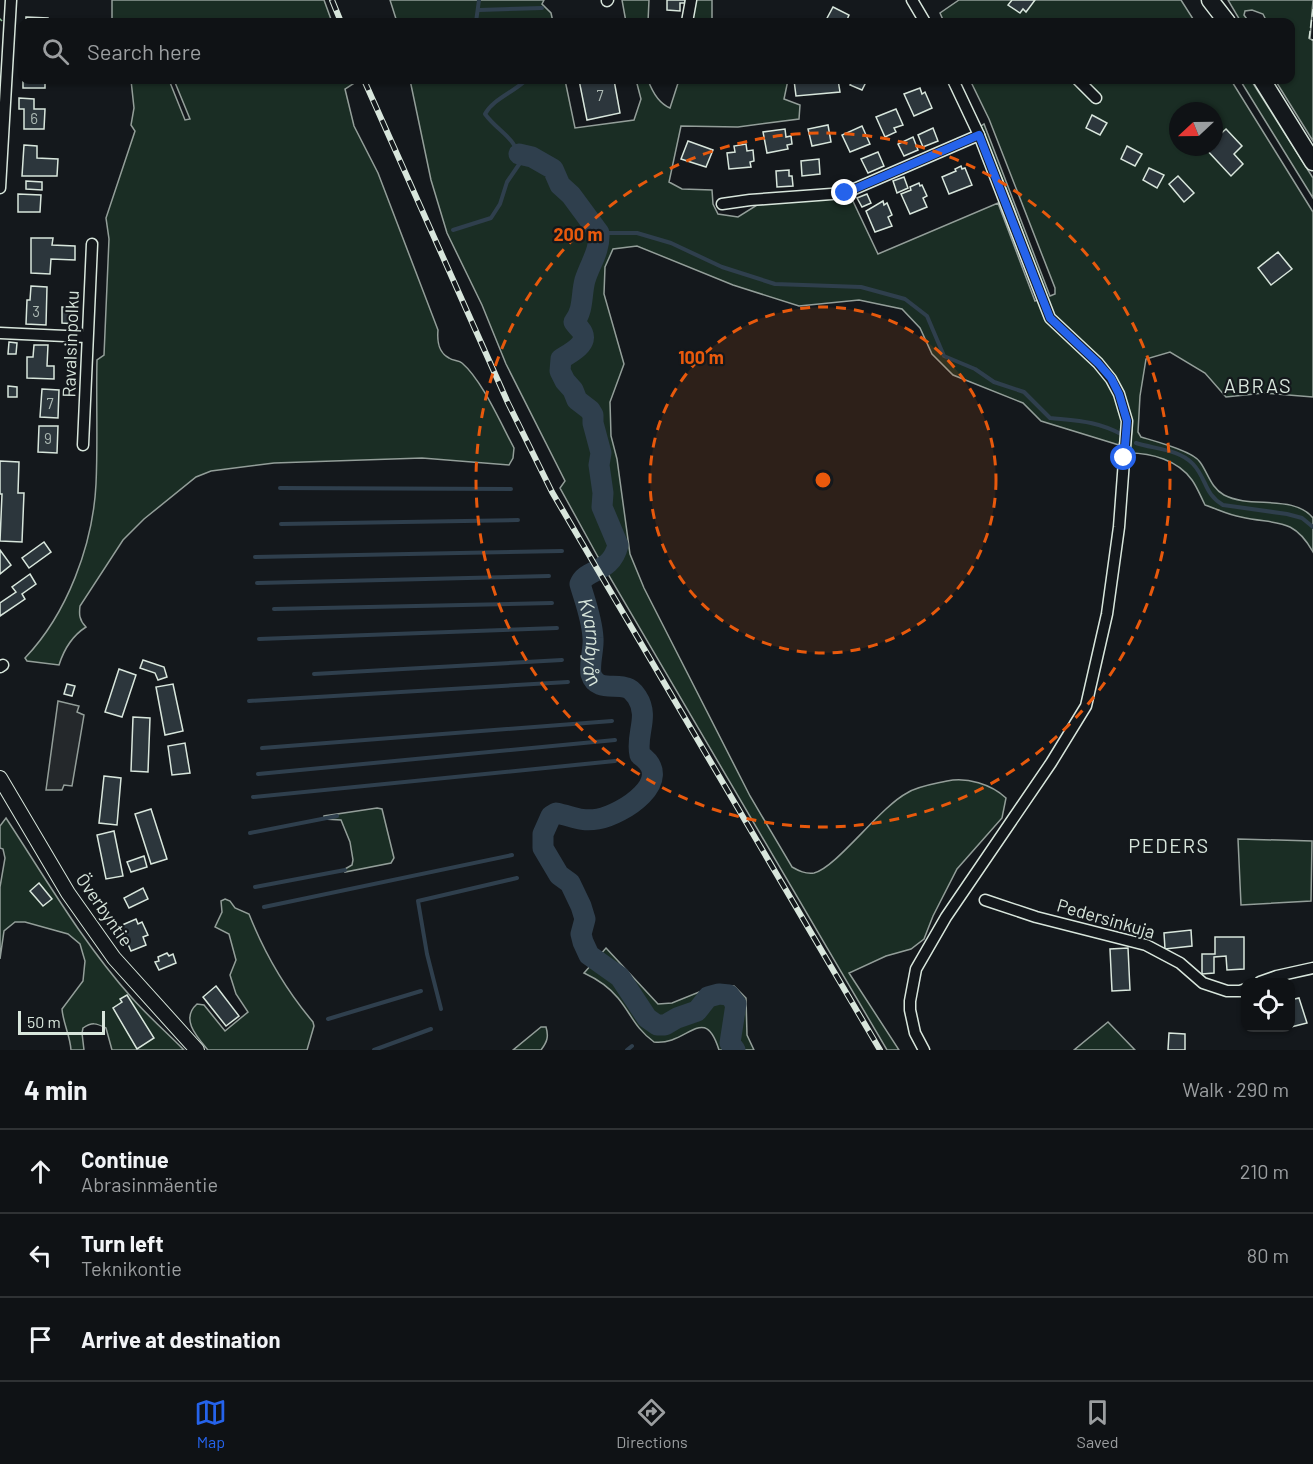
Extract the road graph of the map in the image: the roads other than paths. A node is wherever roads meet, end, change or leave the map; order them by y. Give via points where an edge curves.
1 (10, 0) edge
2 (691, 0) edge
3 (912, 0) edge
4 (688, 18) edge
5 (923, 18) edge
6 (955, 84) edge
7 (1082, 84) edge
8 (1264, 84) edge
9 (1096, 98) dead end
10 (979, 135) junction
11 (1313, 162) edge
12 (0, 188) edge
13 (722, 204) dead end
14 (92, 244) dead end
15 (0, 333) edge
16 (87, 337) junction
17 (83, 445) dead end
18 (0, 778) edge
19 (986, 900) dead end
20 (1313, 968) edge
21 (1271, 978) edge
22 (1241, 991) edge
23 (197, 1050) edge
24 (924, 1050) edge

1 - 12 street
2 - 4 street
3 - 5 street
6 - 10 street
7 - 9 street
8 - 11 main road
10 - 13 street via 845,193
10 - 24 street via 1050,318 1111,378 1125,410 1127,431 1107,614 1086,706 946,917 916,969 910,1010
14 - 16 street, Ravalsinpolku
15 - 16 street
16 - 17 street, Ravalsinpolku
18 - 23 street, Överbyntie via 69,893 114,958
19 - 22 street, Pedersinkuja via 1146,945 1180,963 1203,983 1227,991
20 - 21 street

